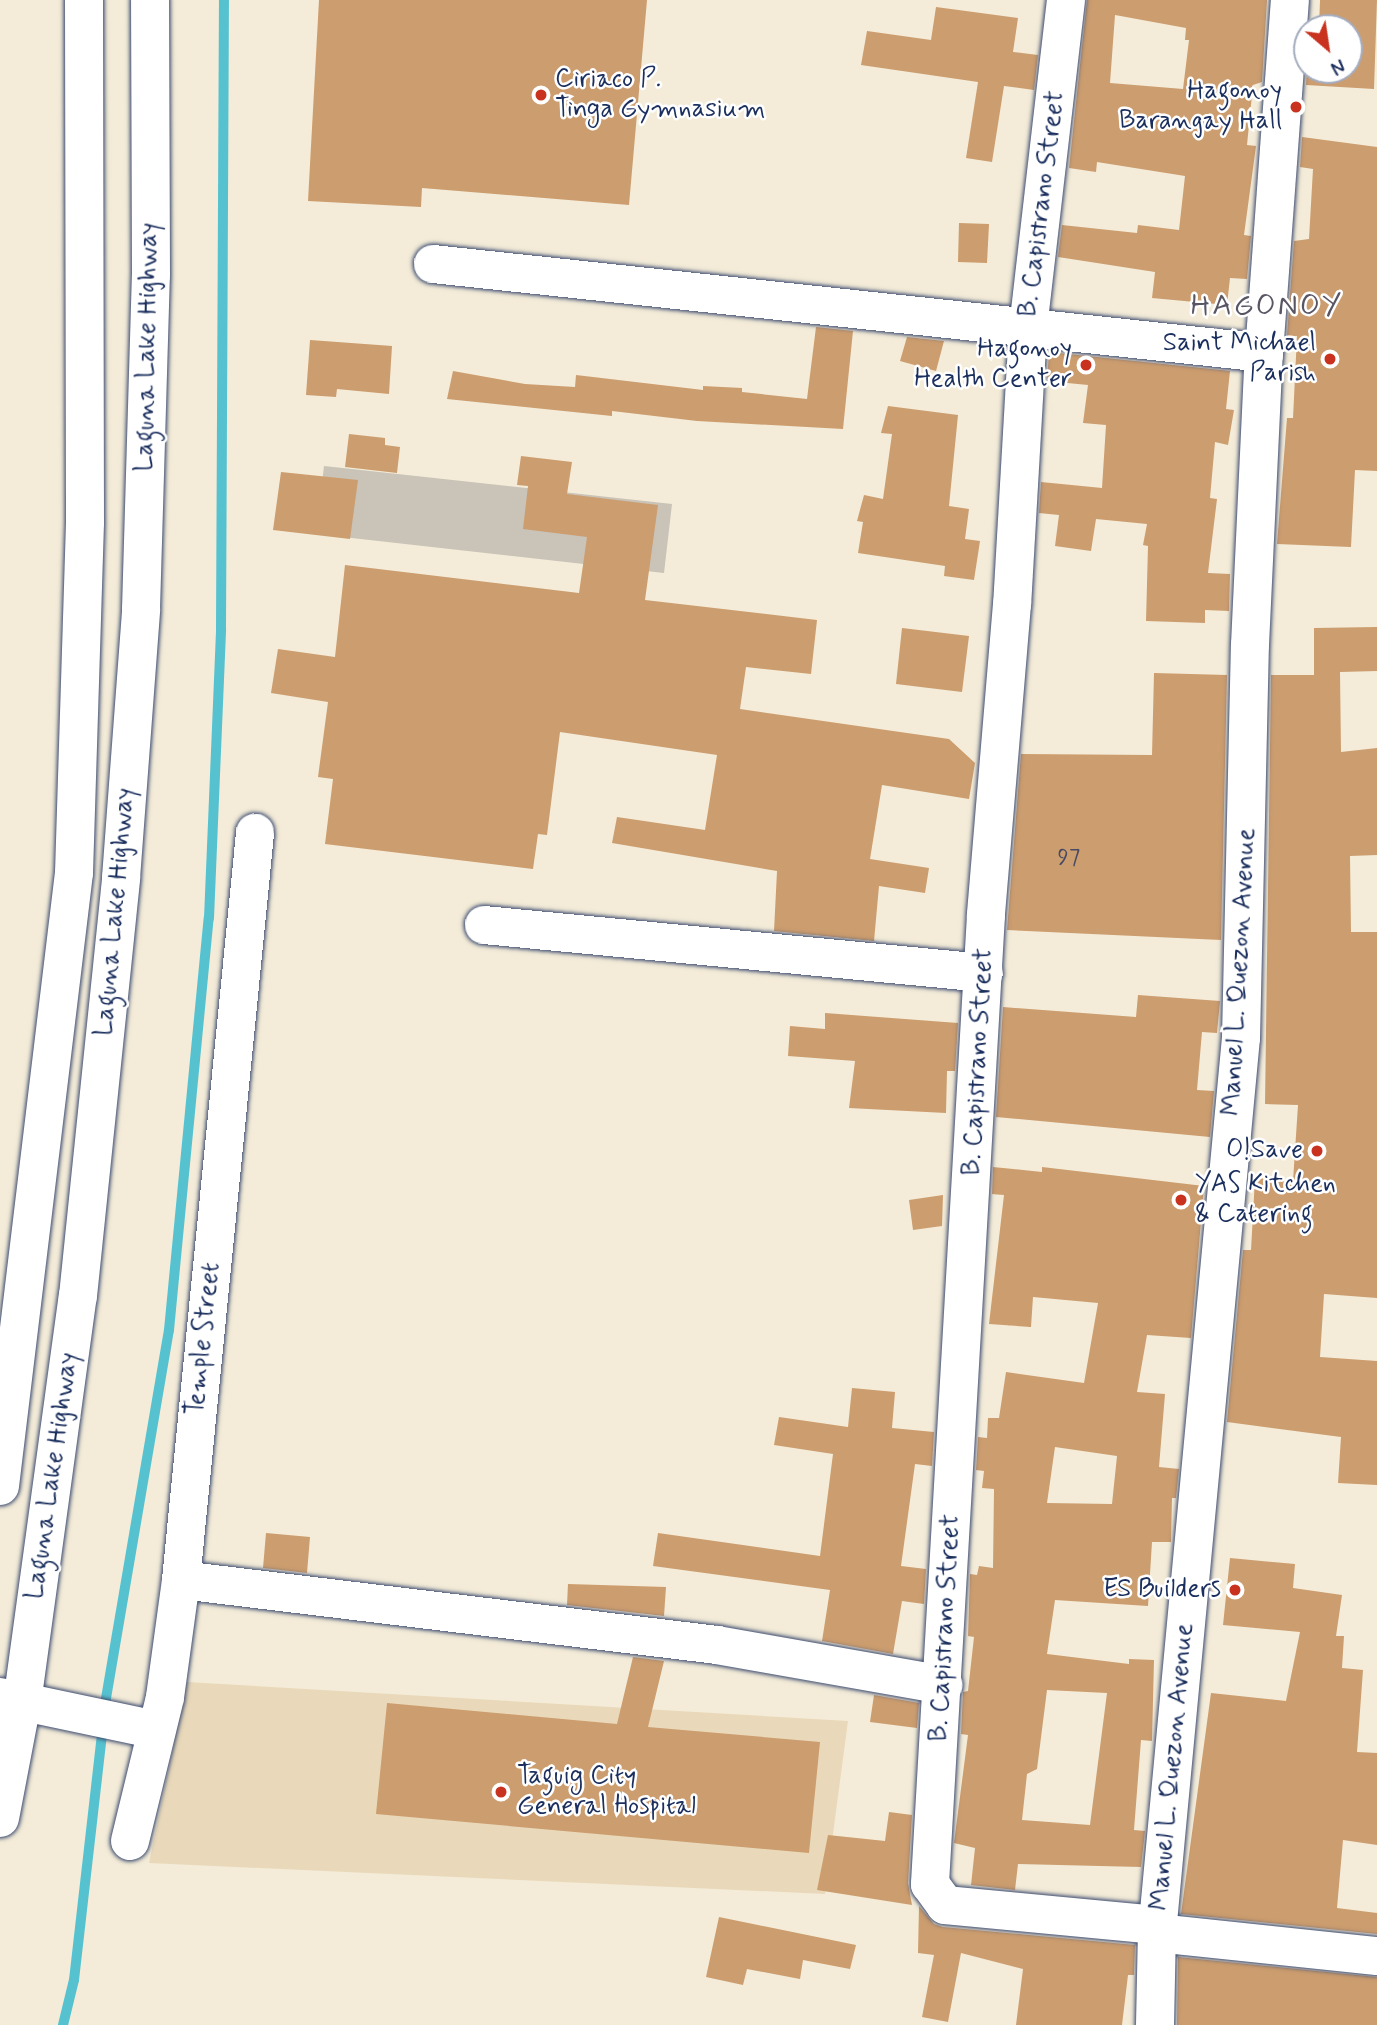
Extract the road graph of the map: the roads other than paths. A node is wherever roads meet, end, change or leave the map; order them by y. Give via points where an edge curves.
1 (84, 0) edge
2 (150, 0) edge
3 (1066, 0) edge
4 (1290, 0) edge
5 (433, 264) dead end
6 (1028, 328) junction
7 (1264, 353) junction
8 (255, 833) dead end
9 (484, 925) dead end
10 (984, 973) junction
11 (0, 1486) edge
12 (181, 1580) junction
13 (943, 1685) junction
14 (11, 1700) edge
15 (146, 1728) junction
16 (0, 1818) edge
17 (130, 1841) dead end
18 (1157, 1933) junction
19 (1377, 1956) edge
20 (1155, 2025) edge

1 - 11 street, Laguna Lake Highway via 85,522 74,873
2 - 14 street, Laguna Lake Highway via 151,275 141,595 122,864 78,1296
3 - 6 street, B. Capistrano Street
4 - 7 street, Manuel L. Quezon Avenue
5 - 6 street
6 - 7 street
6 - 10 street, B. Capistrano Street
7 - 18 street, Manuel L. Quezon Avenue via 1250,645 1241,1038
8 - 12 street, Temple Street
9 - 10 street
10 - 13 street, B. Capistrano Street
12 - 13 street via 717,1645
12 - 15 street, Temple Street
13 - 18 street, B. Capistrano Street via 930,1884 936,1896 945,1905 1146,1924
14 - 15 street
14 - 16 street, Laguna Lake Highway
15 - 17 street, Temple Street
18 - 19 street, B. Capistrano Street
18 - 20 street, Manuel L. Quezon Avenue

